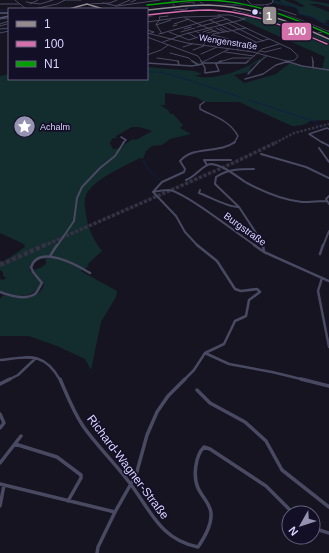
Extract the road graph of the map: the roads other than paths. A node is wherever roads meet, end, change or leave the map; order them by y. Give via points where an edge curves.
1 (15, 0) edge
2 (22, 0) edge
3 (38, 0) edge
4 (53, 0) edge
5 (65, 0) edge
6 (80, 0) edge
7 (106, 0) edge
8 (117, 0) edge
9 (137, 0) edge
10 (143, 0) edge
11 (160, 0) edge
12 (178, 0) edge
13 (197, 0) edge
14 (247, 0) edge
15 (273, 0) edge
16 (76, 1) edge
17 (130, 1) edge
18 (26, 2) dead end
19 (103, 3) junction
20 (148, 3) junction
21 (0, 4) edge
22 (19, 4) junction
23 (29, 4) junction
24 (140, 4) junction
25 (13, 5) junction
26 (87, 5) junction
27 (205, 5) junction
28 (214, 5) junction
29 (252, 5) junction
30 (266, 5) junction
31 (23, 6) joint
32 (116, 6) junction
33 (196, 6) junction
34 (98, 7) edge
35 (187, 7) junction
36 (39, 8) edge
37 (74, 8) edge
38 (176, 8) junction
39 (148, 10) edge
40 (174, 10) dead end
41 (248, 10) junction
42 (258, 12) junction
43 (148, 15) edge
44 (155, 15) dead end
45 (299, 15) dead end
46 (168, 16) dead end
47 (197, 16) junction
48 (207, 16) junction
49 (257, 16) dead end
50 (296, 16) junction
51 (222, 17) junction
52 (184, 18) junction
53 (290, 18) junction
54 (173, 19) junction
55 (189, 19) junction
56 (228, 19) junction
57 (210, 20) junction
58 (159, 21) junction
59 (204, 21) junction
60 (148, 22) edge
61 (168, 22) junction
62 (196, 22) junction
63 (215, 22) junction
64 (234, 22) junction
65 (0, 23) edge
66 (227, 23) junction
67 (8, 24) edge
68 (174, 24) junction
69 (156, 25) junction
70 (177, 25) junction
71 (187, 25) junction
72 (203, 25) junction
73 (221, 25) junction
74 (0, 26) edge
75 (173, 26) dead end
76 (181, 27) junction
77 (191, 27) junction
78 (197, 27) dead end
79 (195, 28) junction
80 (209, 28) junction
81 (216, 28) dead end
82 (220, 28) dead end
83 (246, 28) junction
84 (184, 29) junction
85 (212, 29) junction
86 (240, 29) junction
87 (148, 30) edge
88 (176, 30) junction
89 (188, 30) junction
90 (199, 30) junction
91 (195, 31) junction
92 (215, 31) junction
93 (233, 31) junction
94 (328, 31) edge
95 (169, 32) junction
96 (181, 32) junction
97 (192, 32) junction
98 (203, 32) dead end
99 (229, 32) junction
100 (148, 33) edge
101 (207, 33) dead end
102 (219, 33) junction
103 (224, 33) junction
104 (318, 33) junction
105 (151, 34) junction
106 (162, 34) junction
107 (186, 34) junction
108 (213, 34) junction
109 (159, 35) junction
110 (179, 36) junction
111 (148, 37) edge
112 (197, 38) junction
113 (171, 39) junction
114 (229, 39) dead end
115 (270, 39) junction
116 (328, 39) edge
117 (208, 40) junction
118 (263, 41) junction
119 (256, 42) junction
120 (163, 43) junction
121 (193, 44) junction
122 (280, 44) junction
123 (168, 45) junction
124 (203, 45) junction
125 (217, 47) junction
126 (183, 48) dead end
127 (281, 48) dead end
128 (230, 49) junction
129 (193, 50) dead end
130 (238, 50) junction
131 (184, 51) junction
132 (260, 51) junction
133 (224, 52) junction
134 (248, 52) junction
135 (170, 53) dead end
136 (201, 54) dead end
137 (257, 54) junction
138 (148, 55) edge
139 (180, 55) junction
140 (254, 56) junction
141 (268, 56) junction
142 (312, 57) dead end
143 (157, 58) dead end
144 (252, 58) junction
145 (288, 62) junction
146 (148, 63) edge
147 (202, 63) junction
148 (216, 64) junction
149 (179, 65) junction
150 (199, 65) junction
151 (313, 68) junction
152 (329, 70) edge
153 (248, 74) dead end
154 (245, 80) dead end
155 (204, 102) dead end
156 (328, 128) edge
157 (121, 137) dead end
158 (329, 146) edge
159 (318, 148) dead end
160 (261, 154) dead end
161 (231, 160) dead end
162 (329, 162) edge
163 (207, 165) junction
164 (254, 169) dead end
165 (226, 171) junction
166 (329, 178) edge
167 (186, 180) dead end
168 (200, 190) dead end
169 (153, 192) junction
170 (329, 196) edge
171 (327, 201) junction
172 (329, 204) edge
173 (239, 207) junction
174 (329, 231) edge
175 (264, 252) junction
176 (320, 254) dead end
177 (50, 256) junction
178 (90, 273) dead end
179 (322, 278) junction
180 (329, 281) edge
181 (0, 292) edge
182 (329, 347) edge
183 (205, 353) junction
184 (36, 358) junction
185 (0, 360) edge
186 (0, 384) edge
187 (329, 386) edge
188 (197, 390) dead end
189 (0, 414) edge
190 (0, 428) edge
191 (21, 436) dead end
192 (15, 444) junction
193 (0, 463) edge
194 (2, 484) edge
195 (132, 485) junction
196 (68, 501) junction
197 (285, 505) edge
198 (0, 506) edge
199 (329, 507) edge
200 (115, 512) junction
201 (97, 553) edge

1 - 2 street
1 - 22 street
3 - 23 street
4 - 23 street
5 - 16 street
5 - 36 street via 59,4
6 - 16 street
6 - 26 street
7 - 19 street
8 - 19 street
9 - 17 street
9 - 24 street
10 - 20 street
11 - 20 street
12 - 33 street via 181,3 193,2
12 - 38 street via 171,1
13 - 27 street
14 - 29 street
15 - 30 street
17 - 32 street
18 - 23 street
19 - 26 street
19 - 32 street
20 - 24 street
21 - 25 street
22 - 25 street
22 - 31 street
24 - 32 street
25 - 31 street
26 - 34 main road
26 - 37 main road
27 - 28 main road
27 - 33 main road
28 - 29 street
28 - 41 main road
29 - 30 street
29 - 42 street
30 - 50 street
33 - 35 main road
35 - 38 main road
35 - 40 street
38 - 39 main road
41 - 42 main road
41 - 49 street via 233,10
42 - 53 street via 271,12
42 - 104 main road
43 - 44 street
45 - 50 street
46 - 58 street via 159,18
47 - 48 street
47 - 52 street
47 - 59 street
48 - 51 street
48 - 64 street via 226,14 245,19
50 - 53 street
51 - 56 street
51 - 57 street
52 - 54 street
52 - 55 street
53 - 94 street
54 - 58 street
54 - 61 street
55 - 62 street
55 - 68 street
56 - 63 street
56 - 64 street
57 - 59 street
57 - 63 street
58 - 60 street
58 - 69 street
59 - 62 street
61 - 68 street
61 - 69 street
62 - 71 street
62 - 72 street
63 - 72 street
63 - 73 street
64 - 66 street
64 - 83 street
65 - 67 street
66 - 73 street
66 - 86 street
67 - 74 street
68 - 70 street
69 - 106 street
70 - 75 street
70 - 76 street
71 - 76 street
71 - 77 street
72 - 78 street
72 - 80 street
73 - 80 street
73 - 93 street
76 - 84 street
76 - 88 street
77 - 79 street
77 - 84 street
79 - 89 street
79 - 90 street
80 - 85 street
80 - 90 street
81 - 103 street
82 - 99 street
83 - 86 street
83 - 115 street
84 - 89 street
85 - 92 street
85 - 98 street
86 - 93 street
86 - 118 street
87 - 105 street via 154,32
88 - 95 street
88 - 96 street
89 - 96 street
89 - 97 street
90 - 91 street
91 - 97 street
91 - 112 street via 204,35
92 - 101 street
92 - 102 street
93 - 99 street
93 - 119 street
94 - 104 street
95 - 106 street
95 - 110 street
96 - 107 street
97 - 107 street
99 - 103 street
100 - 105 street, Wengenstraße
102 - 103 street
102 - 108 street
104 - 116 main road
104 - 116 main road
105 - 109 street, Wengenstraße
106 - 109 street
107 - 110 street
107 - 112 street
108 - 114 street
108 - 117 street
109 - 113 street, Wengenstraße
110 - 112 street via 190,40
110 - 113 street
111 - 120 street
113 - 120 street
113 - 121 street, Wengenstraße
115 - 118 street
115 - 122 street
117 - 124 street
117 - 130 street via 238,47
118 - 119 street
119 - 134 street via 250,44
120 - 123 street
121 - 124 street, Wengenstraße
121 - 126 street
122 - 132 street
122 - 145 street via 298,56
123 - 131 street
123 - 138 street
124 - 125 street, Wengenstraße
124 - 129 street
125 - 128 street, Wengenstraße
125 - 136 street
127 - 132 street
128 - 130 street, Wengenstraße
128 - 133 street
130 - 134 street, Wengenstraße
131 - 139 street
131 - 147 street via 198,56
132 - 137 street
133 - 140 street
133 - 147 street
134 - 137 street, Wengenstraße
135 - 139 street
137 - 140 street
137 - 141 street, Wengenstraße
139 - 150 street
140 - 144 street
141 - 145 street, Wengenstraße
141 - 153 street
142 - 151 street
143 - 149 street via 174,60 180,63
144 - 148 street via 220,60
144 - 148 street via 246,63
145 - 151 street, Wengenstraße
145 - 154 street
146 - 149 street
147 - 148 street
147 - 148 street via 205,73 219,71
147 - 150 street
149 - 150 street
151 - 152 street, Wengenstraße
155 - 169 street via 200,109 232,126 238,136 235,142 220,149 185,156 180,162 185,169 184,172 162,182
156 - 158 street via 309,134
157 - 177 street via 126,140 118,154 82,187 77,198 74,221
159 - 162 street
160 - 166 street via 306,167
161 - 163 street via 204,160
163 - 165 street via 216,165
163 - 167 street via 195,177
164 - 165 street
165 - 171 street via 281,196 307,202
165 - 173 street via 216,177 215,184
168 - 173 street via 199,193 229,207
169 - 175 street, Burgstraße via 173,191 196,204
169 - 183 street via 176,216 185,232 201,250 217,261 236,290 260,290 249,300 246,316 235,321 224,344
170 - 171 street
171 - 172 street
173 - 175 street via 262,242
174 - 176 street
175 - 179 street, Burgstraße
177 - 178 street
177 - 181 street via 38,258 32,265 32,270 42,283 36,293 23,297
179 - 180 street, Burgstraße
179 - 182 street via 318,292
183 - 187 street via 218,362
183 - 195 street via 194,370 168,396 157,412 147,435
184 - 185 street via 27,356
184 - 186 street via 18,375
184 - 195 street, Richard-Wagner-Straße via 42,360 56,374 88,434
188 - 199 street via 210,403 245,422 266,441 282,470
189 - 190 street via 4,420
191 - 192 street
192 - 193 street
192 - 196 street via 57,457 81,475
194 - 196 street
194 - 198 street
195 - 197 street, Richard-Wagner-Straße via 146,510 163,529 178,540 196,547 200,546 211,519 207,500 197,485 198,456 204,447 266,486
195 - 200 street
196 - 200 street
200 - 201 street

